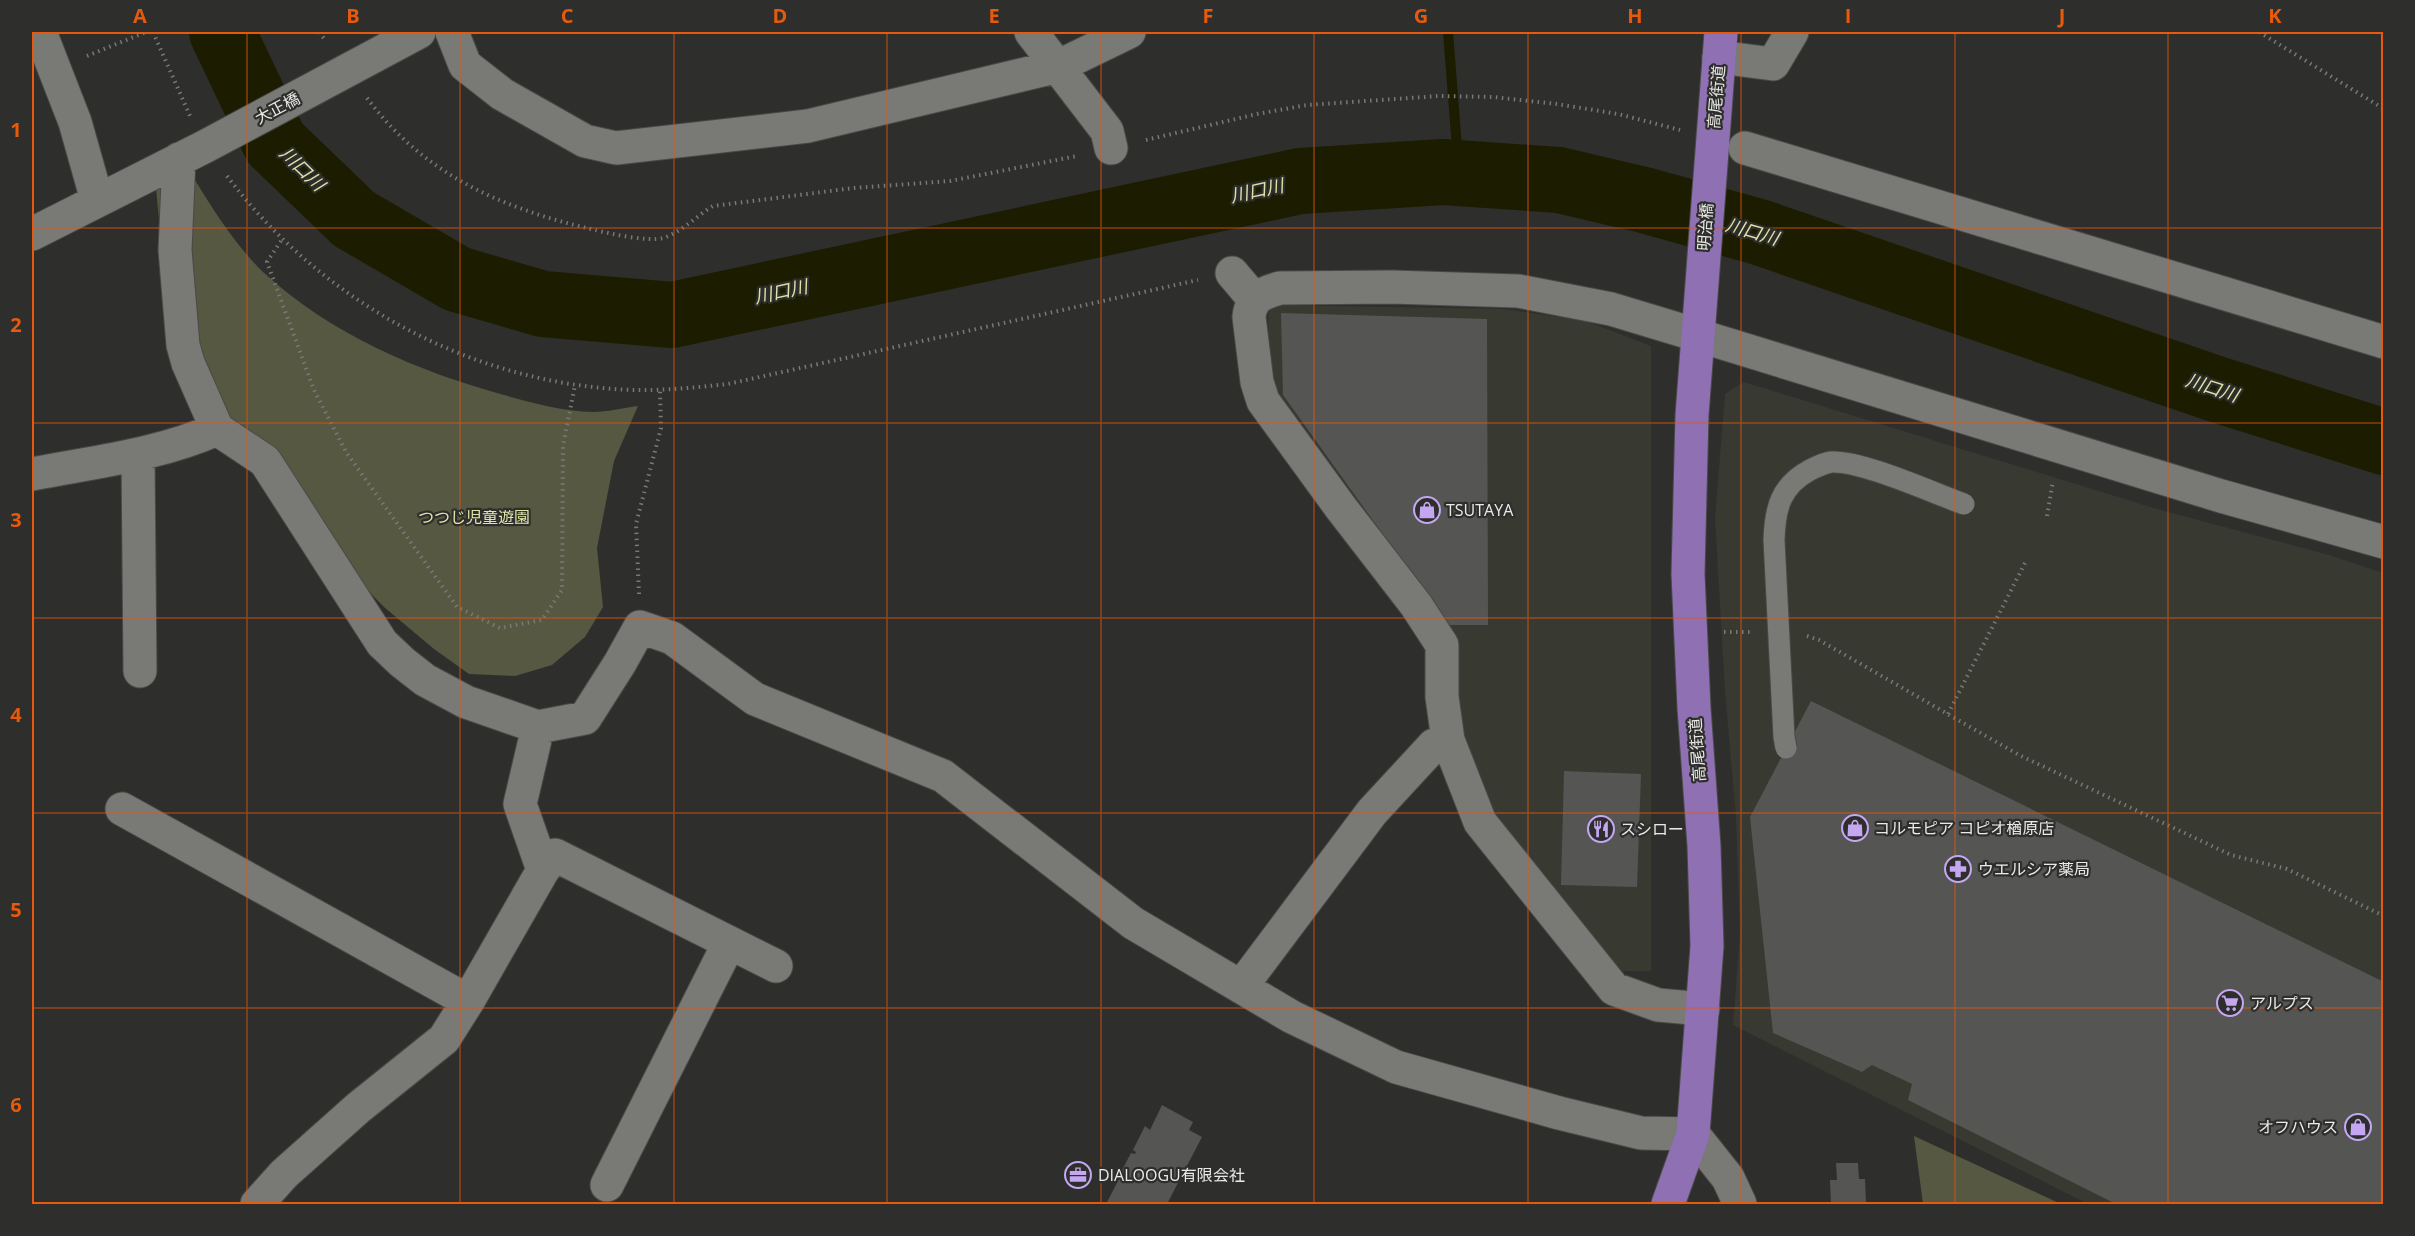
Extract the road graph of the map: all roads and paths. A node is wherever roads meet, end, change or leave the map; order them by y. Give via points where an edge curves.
1 (40, 32) edge
2 (146, 32) edge
3 (153, 32) edge
4 (419, 32) edge
5 (452, 32) edge
6 (1031, 32) edge
7 (1129, 32) edge
8 (1792, 32) edge
9 (2259, 32) edge
10 (1720, 44) edge
11 (1059, 66) junction
12 (56, 68) junction
13 (347, 70) junction
14 (2384, 109) edge
15 (1112, 148) junction
16 (1745, 148) dead end
17 (1711, 150) junction
18 (193, 152) junction
19 (97, 200) junction
20 (32, 234) edge
21 (282, 240) junction
22 (1232, 273) joint
23 (1700, 292) joint
24 (1254, 299) junction
25 (1697, 335) junction
26 (2384, 342) edge
27 (575, 385) junction
28 (660, 390) junction
29 (217, 429) junction
30 (138, 455) junction
31 (32, 474) edge
32 (2054, 477) dead end
33 (1964, 504) dead end
34 (2047, 516) dead end
35 (2384, 542) edge
36 (2027, 559) dead end
37 (640, 627) junction
38 (1753, 632) dead end
39 (1690, 633) junction
40 (1802, 634) dead end
41 (140, 671) dead end
42 (1948, 714) junction
43 (538, 728) junction
44 (1448, 740) junction
45 (1786, 748) dead end
46 (122, 808) dead end
47 (543, 870) junction
48 (2384, 916) edge
49 (729, 943) junction
50 (776, 966) dead end
51 (1241, 987) junction
52 (468, 1001) junction
53 (1703, 1010) junction
54 (1693, 1134) junction
55 (607, 1185) dead end
56 (257, 1204) edge
57 (1668, 1204) edge
58 (1740, 1204) edge

1 - 12 street
2 - 12 path
3 - 18 path via 190,117
4 - 13 street, 大正橋
5 - 11 street via 465,65 502,94 585,141 616,148 808,126
6 - 11 street
7 - 11 street
8 - 10 street via 1773,64
9 - 14 path
10 - 17 main road, 高尾街道
11 - 15 street via 1107,131
12 - 19 street
13 - 15 path via 376,111 401,136 431,162 482,194 550,219 635,237 660,238 677,232 712,206 854,188 950,181
13 - 18 street, 大正橋
15 - 17 path via 1307,105 1439,96 1525,100 1618,114
16 - 26 street
17 - 23 main road, 明治橋
18 - 19 street, 大正橋
18 - 21 path
18 - 29 street via 175,250 183,345
19 - 20 street, 大正橋
21 - 27 path via 372,309 437,345 505,369
21 - 27 path via 267,262 314,390 346,452 457,607 500,628 542,620 562,591 563,446
22 - 24 street
22 - 28 path via 728,384
23 - 25 main road, 高尾街道
24 - 25 street via 1280,288 1518,291 1611,309
24 - 44 street via 1249,317 1259,393 1442,645 1442,697
25 - 35 street
25 - 39 main road, 高尾街道 via 1688,574
27 - 28 path
28 - 37 path via 661,428 636,524
29 - 30 street via 191,441
29 - 43 street via 265,462 382,643 402,662 425,680 466,702
30 - 31 street
30 - 41 street
32 - 34 path
33 - 45 lane, bridge via 1851,463 1830,462 1798,476 1782,495 1775,517 1774,540
36 - 42 path
37 - 43 street via 585,718
37 - 51 street via 672,638 755,699 943,776 1132,923
38 - 39 path
39 - 53 main road, 高尾街道 via 1704,846 1707,946
40 - 42 path
42 - 48 path via 2019,754 2230,855 2287,869
43 - 47 street via 520,804
44 - 51 street via 1434,745 1372,812
44 - 53 street via 1480,822 1614,988 1658,1005
46 - 52 street
47 - 49 street via 555,855
47 - 52 street
49 - 50 street
49 - 55 street
51 - 54 street via 1292,1017 1396,1066 1641,1133
52 - 56 street via 444,1039 358,1108 284,1174
53 - 54 main road, 高尾街道
54 - 57 main road, 高尾街道
54 - 58 street via 1728,1178

